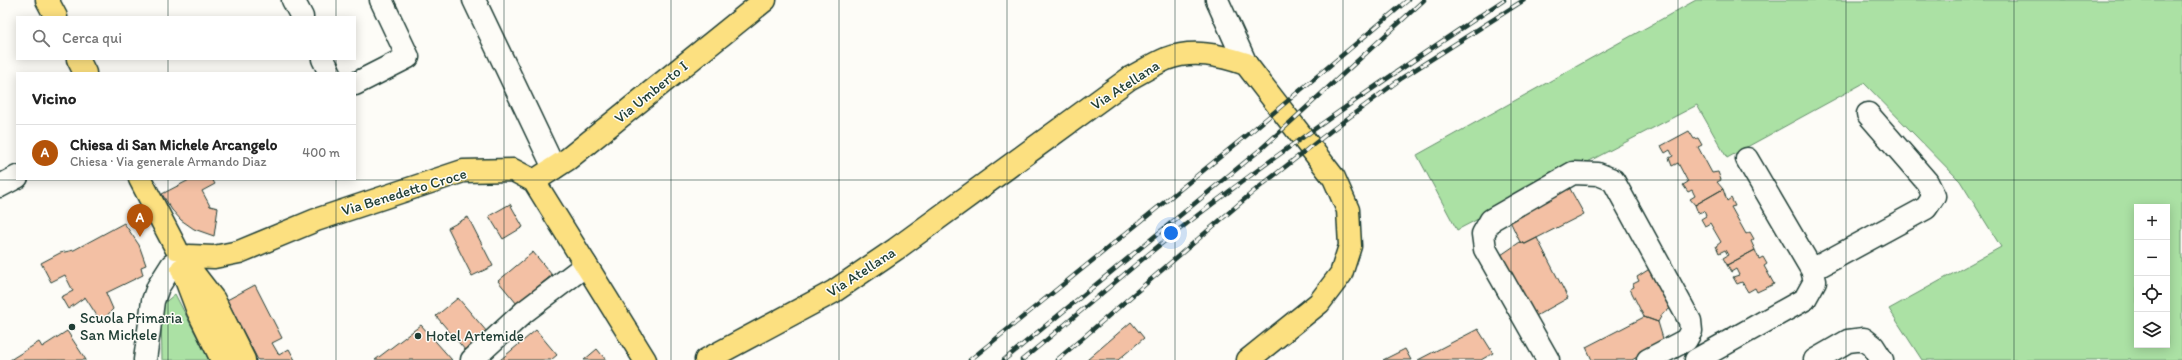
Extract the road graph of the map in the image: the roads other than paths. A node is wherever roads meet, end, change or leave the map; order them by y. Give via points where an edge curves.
1 (294, 0) edge
2 (381, 0) edge
3 (474, 0) edge
4 (765, 0) edge
5 (1217, 0) edge
6 (302, 16) edge
7 (78, 60) edge
8 (324, 60) edge
9 (1246, 64) junction
10 (84, 72) edge
11 (330, 72) edge
12 (356, 83) edge
13 (1868, 114) dead end
14 (1747, 159) dead end
15 (554, 168) junction
16 (16, 178) edge
17 (141, 180) edge
18 (534, 181) junction
19 (0, 186) edge
20 (181, 260) junction
21 (586, 265) junction
22 (1812, 270) junction
23 (1709, 357) edge
24 (145, 360) edge
25 (222, 360) edge
26 (244, 360) edge
27 (472, 360) edge
28 (645, 360) edge
29 (706, 360) edge
30 (1248, 360) edge
31 (1548, 360) edge
32 (1648, 360) edge
33 (1815, 360) edge
34 (1882, 360) edge

1 - 6 street
2 - 12 street via 408,57
3 - 15 street
4 - 15 main road, Via Umberto I
5 - 9 street
7 - 10 main road
8 - 11 street
9 - 29 main road, Via Atellana via 1227,57 1202,53 1167,59 1130,78 833,292
9 - 30 main road via 1334,178 1348,210 1350,246 1341,274 1319,304
13 - 22 street via 1927,182 1934,196 1926,208
14 - 22 street
15 - 18 main road, Via Umberto I
16 - 19 street
17 - 20 main road
18 - 20 main road, Via Benedetto Croce via 513,170 463,171 316,220 239,252
18 - 21 main road
20 - 24 street via 158,287 153,301
20 - 25 main road via 198,311
20 - 26 main road via 214,300
21 - 27 street via 524,312
21 - 28 main road
22 - 23 street via 1815,281 1805,298
31 - 32 street via 1485,249 1483,234 1491,220 1573,173 1598,174 1613,180 1690,321 1692,331 1686,340
33 - 34 street via 1848,341 1864,339 1873,346

